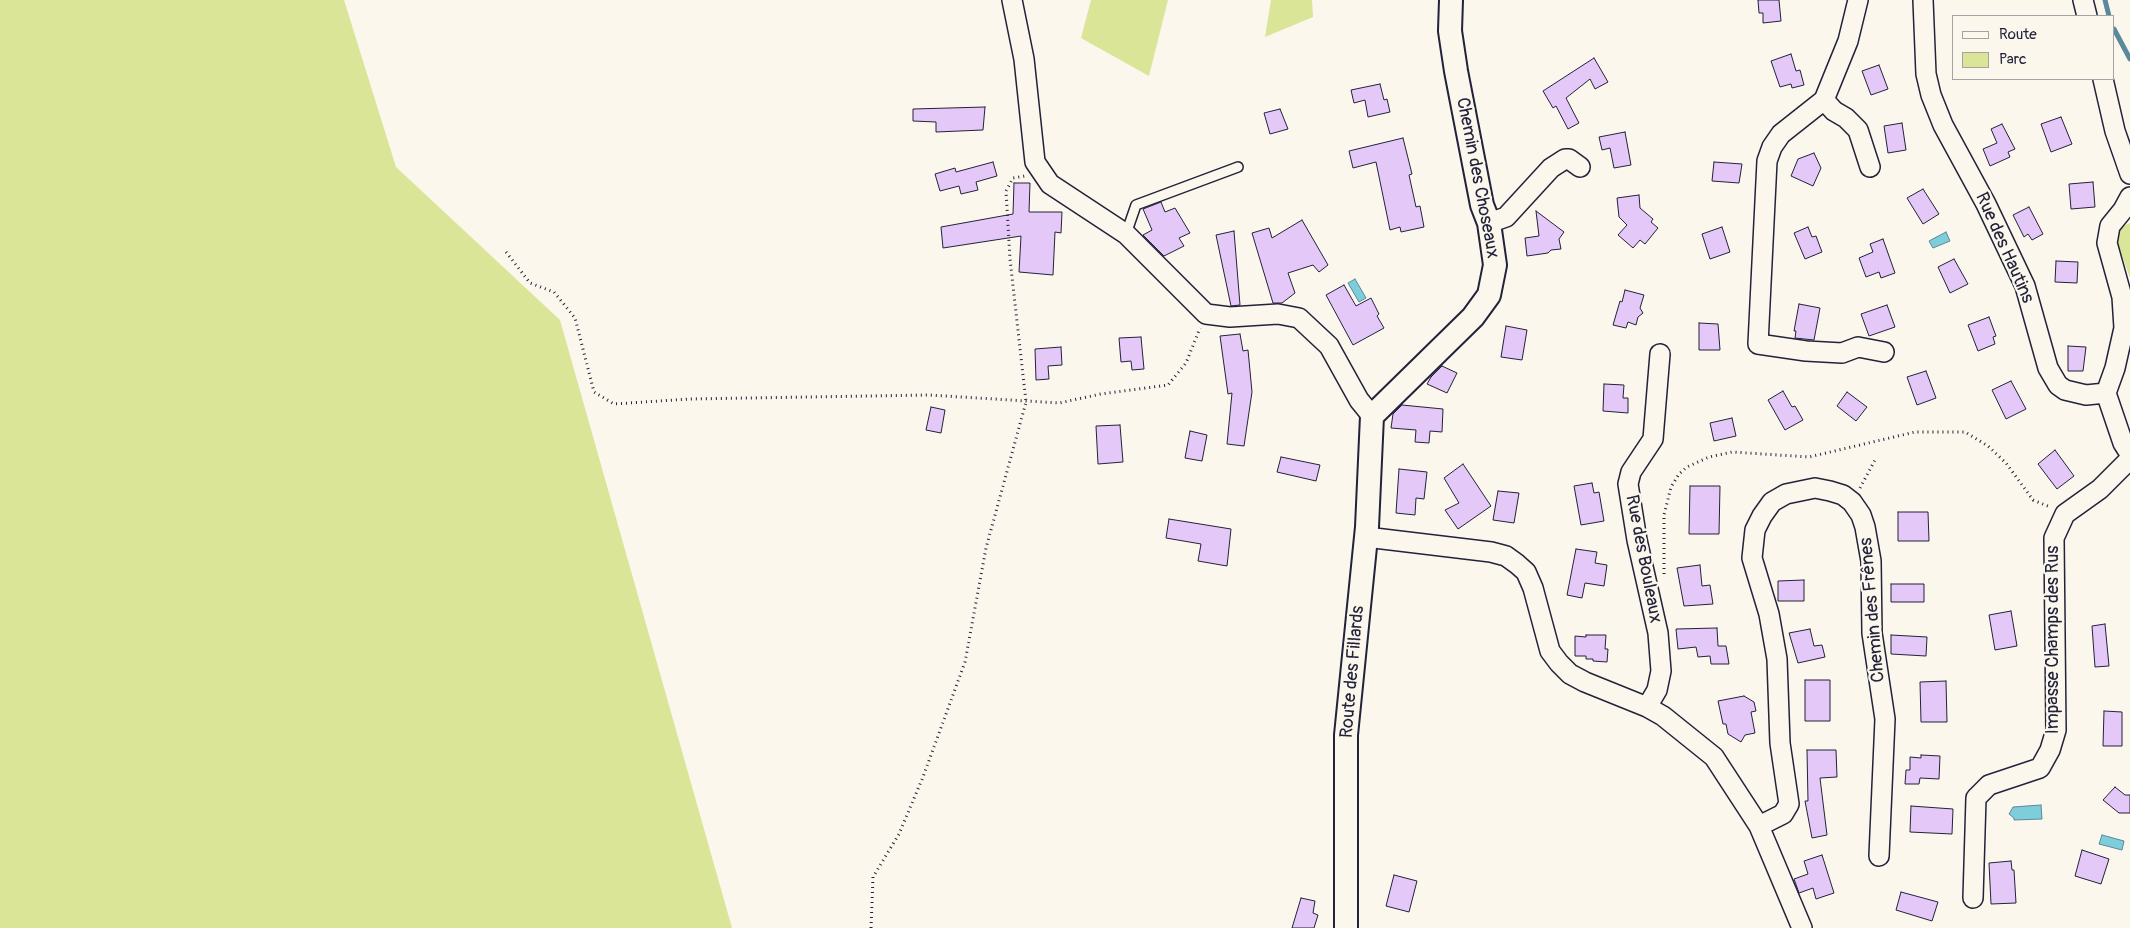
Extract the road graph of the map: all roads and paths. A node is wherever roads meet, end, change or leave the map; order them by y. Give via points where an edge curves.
1 (1012, 0) edge
2 (1452, 0) edge
3 (1858, 0) edge
4 (1923, 0) edge
5 (2083, 0) edge
6 (2087, 15) edge
7 (2103, 80) edge
8 (1824, 100) junction
9 (1238, 167) dead end
10 (1580, 167) dead end
11 (1870, 167) dead end
12 (1043, 174) junction
13 (2130, 174) edge
14 (2128, 207) edge
15 (1489, 223) junction
16 (1126, 234) junction
17 (506, 252) dead end
18 (2126, 298) edge
19 (1206, 314) junction
20 (2127, 324) edge
21 (1884, 352) dead end
22 (1660, 354) dead end
23 (2106, 393) junction
24 (1026, 402) junction
25 (1372, 416) junction
26 (2130, 454) edge
27 (2130, 459) edge
28 (1875, 460) dead end
29 (1852, 502) junction
30 (1366, 537) junction
31 (1647, 707) junction
32 (1759, 826) junction
33 (1879, 856) dead end
34 (1973, 898) dead end
35 (871, 928) edge
36 (1346, 928) edge
37 (1802, 928) edge

1 - 12 street via 1024,60 1034,162
2 - 15 street, Chemin des Choseaux via 1450,31 1456,70 1482,205
3 - 8 street via 1848,41
4 - 23 street, Rue des Hautins via 1926,74 1931,95 2025,286 2048,368 2065,390 2086,395
5 - 6 street
7 - 13 street
8 - 11 street via 1858,130
8 - 21 street via 1781,134 1767,161 1758,344 1806,351 1842,353 1858,347
9 - 16 lane via 1136,204
10 - 15 street via 1565,159 1551,168 1506,217
12 - 16 street via 1062,194
12 - 24 path via 1013,178 1006,191
14 - 18 street via 2110,226 2107,243
15 - 25 street, Chemin des Choseaux via 1495,264 1489,295 1472,317
16 - 19 street
17 - 24 path via 530,283 554,292 575,318 594,392 614,404 689,399 929,395
18 - 20 street
19 - 24 path via 1186,362 1168,385 1060,403
19 - 25 street via 1230,317 1278,314 1300,318 1329,346 1358,400
20 - 23 street
22 - 31 street, Rue des Bouleaux via 1653,439 1631,472 1628,484 1658,634 1661,671 1657,690
23 - 26 street
24 - 35 path via 986,548 965,662 899,834 873,877
25 - 30 street, Route des Fillards
27 - 34 street, Impasse Champs des Rus via 2100,489 2065,514 2054,538 2056,730 2040,768 1989,785 1976,798
28 - 29 path
29 - 32 street via 1843,495 1815,488 1792,492 1772,502 1755,530 1752,558 1769,614 1777,659 1780,743 1789,804 1783,814
29 - 33 street, Chemin des Frênes via 1866,527 1871,561 1872,633 1884,719
30 - 31 street via 1506,556 1526,572 1550,652 1559,664 1585,682
30 - 36 street, Route des Fillards via 1346,735
31 - 32 street via 1714,757
32 - 37 street

